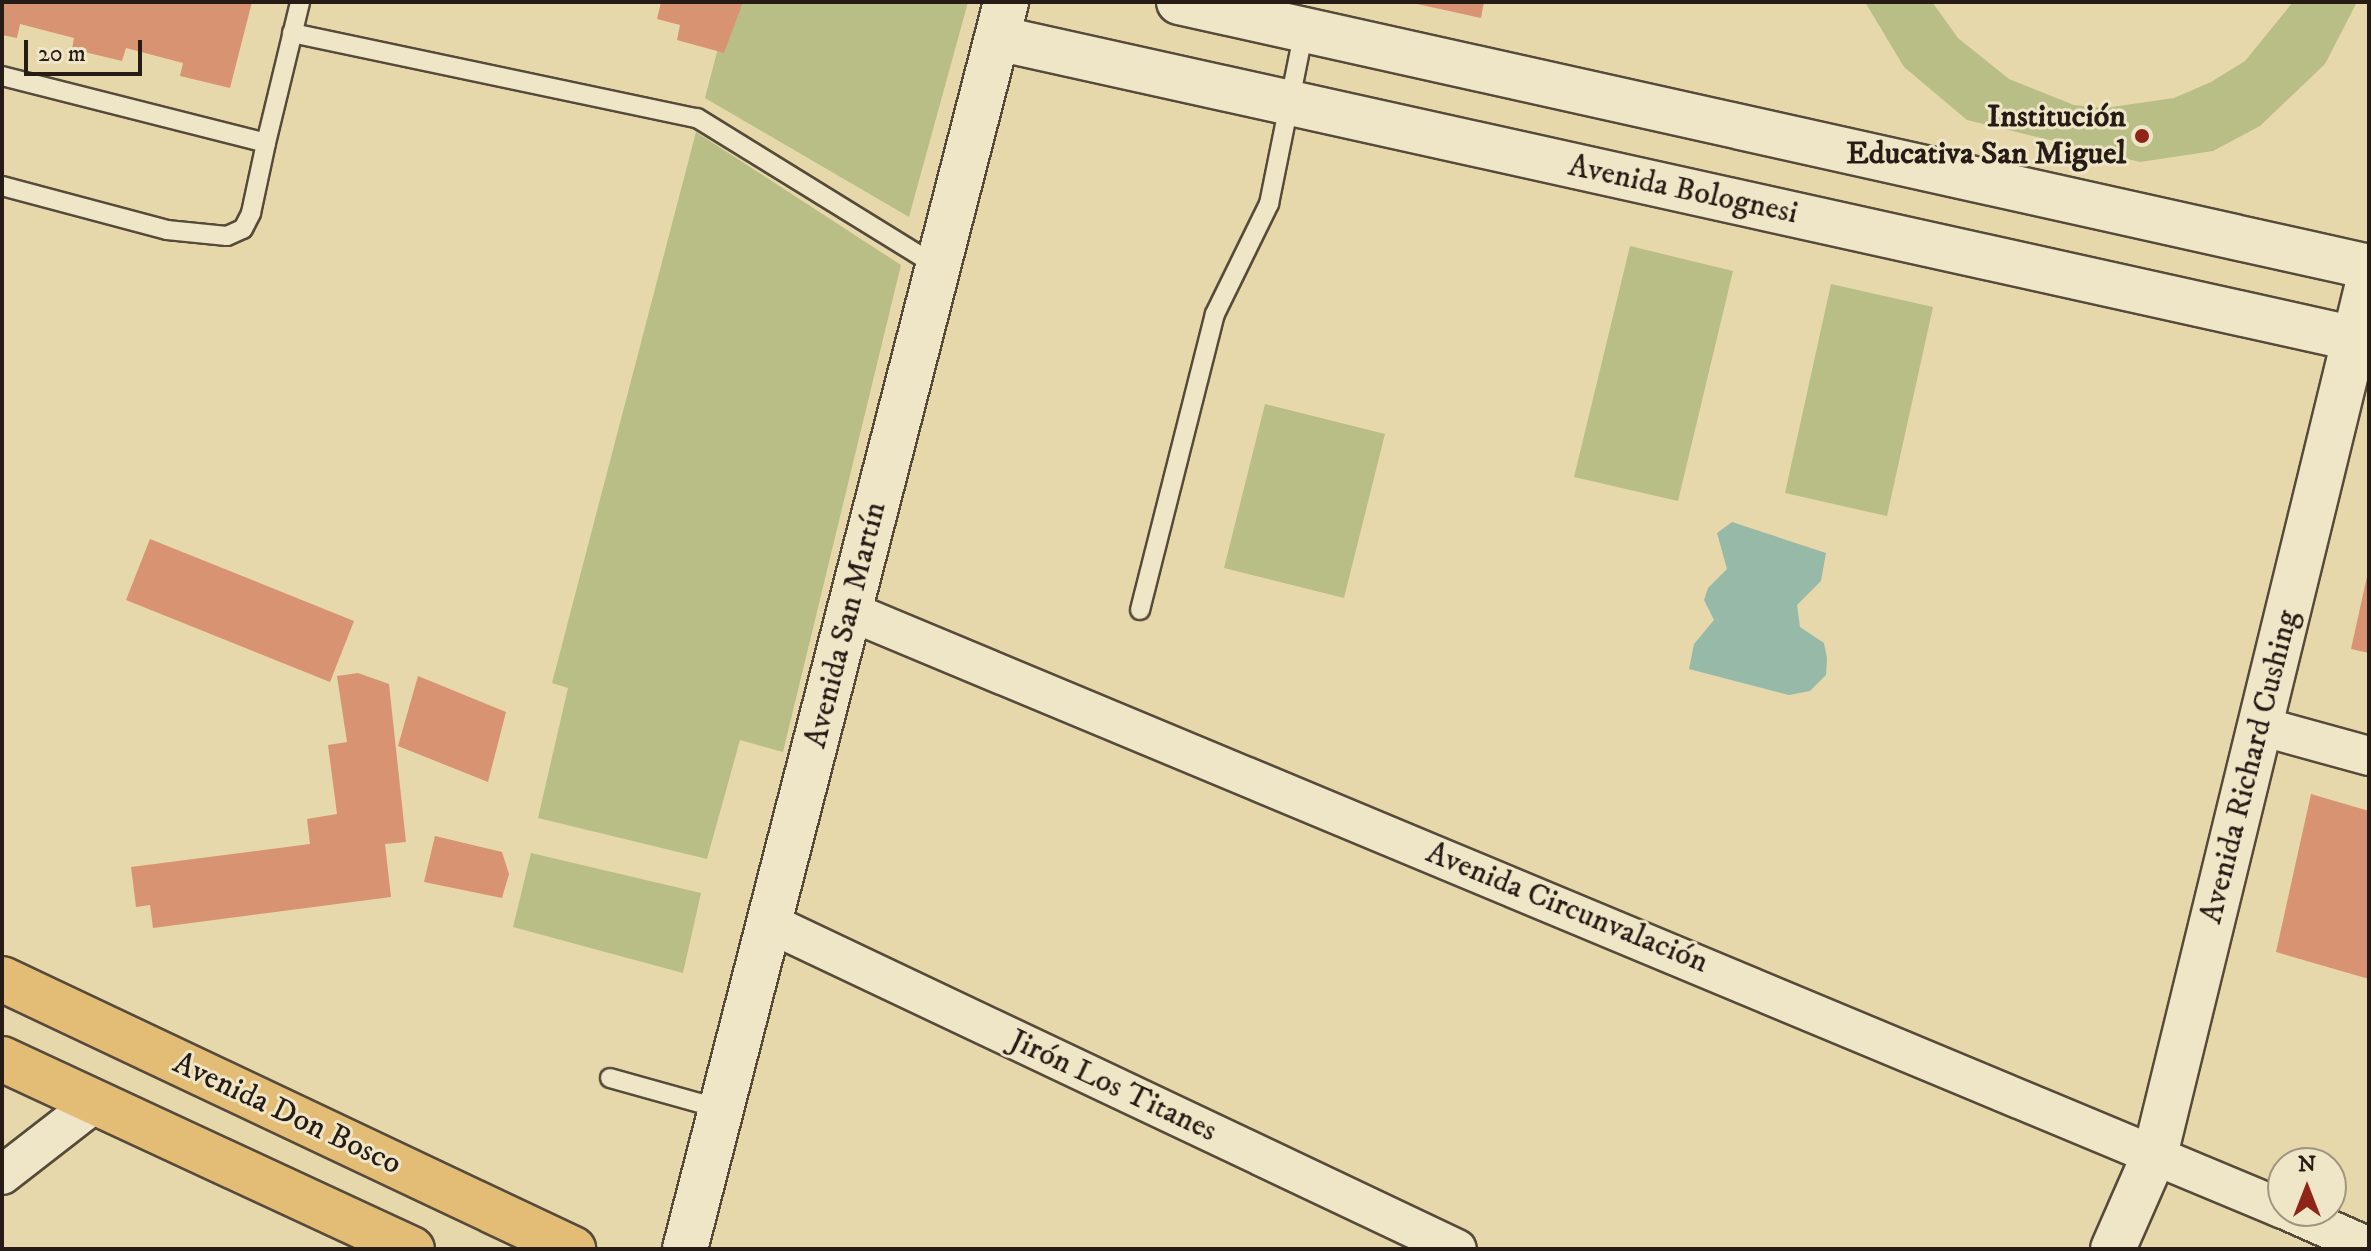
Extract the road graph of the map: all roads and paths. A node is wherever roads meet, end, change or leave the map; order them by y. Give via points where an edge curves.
1 (300, 2) edge
2 (1179, 2) edge
3 (1002, 20) edge
4 (1304, 30) junction
5 (292, 33) junction
6 (2, 76) edge
7 (1290, 103) junction
8 (266, 143) junction
9 (2, 186) edge
10 (938, 267) junction
11 (2369, 267) edge
12 (2369, 279) edge
13 (2362, 340) edge
14 (1140, 610) dead end
15 (849, 611) junction
16 (2260, 726) junction
17 (2369, 756) edge
18 (769, 923) junction
19 (2, 979) edge
20 (2, 1059) edge
21 (610, 1078) dead end
22 (96, 1102) junction
23 (721, 1109) junction
24 (2156, 1151) junction
25 (2, 1175) edge
26 (2267, 1201) edge
27 (2324, 1227) edge
28 (1406, 1238) edge
29 (2369, 1247) edge
30 (412, 1249) edge
31 (573, 1249) edge
32 (685, 1249) edge
33 (1457, 1249) edge
34 (2113, 1249) edge

1 - 5 lane
2 - 4 main road
3 - 7 main road, Avenida Bolognesi
3 - 10 main road, Avenida San Martín
4 - 7 lane
4 - 11 main road
5 - 8 lane
5 - 10 lane via 697,118
6 - 8 lane
7 - 13 main road, Avenida Bolognesi
7 - 14 lane via 1269,204 1215,314
8 - 9 lane via 251,213 243,229 227,236 167,230
10 - 15 main road, Avenida San Martín
12 - 13 main road, Avenida Richard Cushing
13 - 16 main road, Avenida Richard Cushing
15 - 18 main road, Avenida San Martín
15 - 24 street, Avenida Circunvalación
16 - 17 street
16 - 24 main road, Avenida Richard Cushing
18 - 23 main road, Avenida San Martín
18 - 28 street, Jirón Los Titanes
19 - 31 main road, Avenida Don Bosco
20 - 22 main road
21 - 23 lane
22 - 25 street
22 - 30 main road
23 - 32 main road, Avenida San Martín
24 - 26 street, Avenida Circunvalación
24 - 34 main road, Avenida Richard Cushing
27 - 29 street, Avenida Circunvalación
28 - 33 street, Jirón Los Titanes

